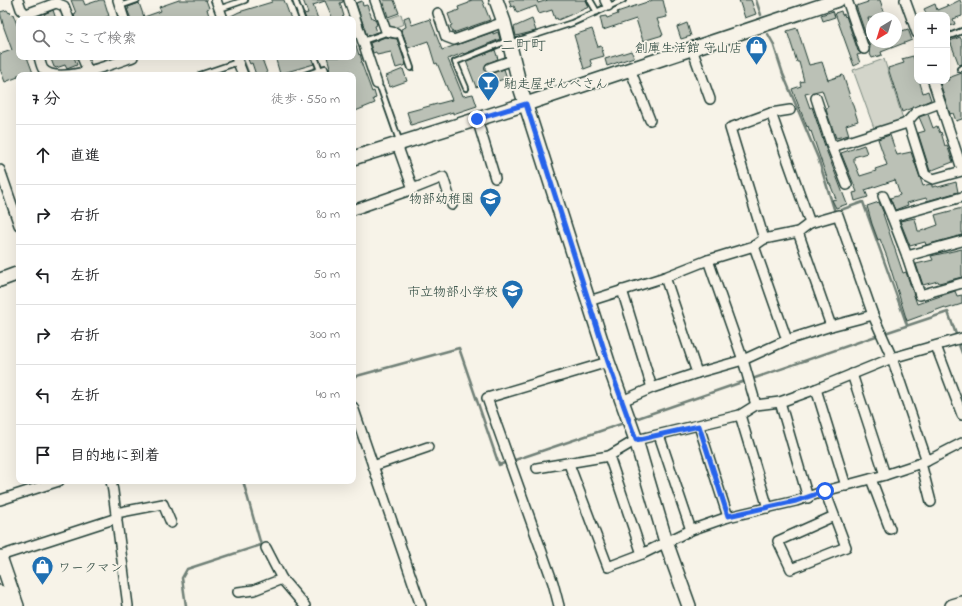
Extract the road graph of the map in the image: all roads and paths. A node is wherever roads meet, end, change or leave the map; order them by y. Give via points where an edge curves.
1 (18, 0) edge
2 (137, 0) edge
3 (245, 0) edge
4 (295, 0) edge
5 (349, 0) edge
6 (374, 0) edge
7 (497, 0) edge
8 (590, 0) edge
9 (623, 0) edge
10 (838, 0) edge
11 (847, 0) edge
12 (905, 0) edge
13 (119, 3) edge
14 (606, 3) edge
15 (218, 5) edge
16 (597, 12) junction
17 (438, 13) dead end
18 (25, 16) edge
19 (27, 16) edge
20 (67, 16) edge
21 (123, 16) edge
22 (222, 16) edge
23 (301, 16) edge
24 (354, 16) edge
25 (356, 20) edge
26 (504, 22) junction
27 (914, 26) edge
28 (386, 30) junction
29 (962, 31) edge
30 (396, 33) joint
31 (950, 36) edge
32 (363, 41) junction
33 (509, 42) junction
34 (692, 48) junction
35 (864, 49) dead end
36 (40, 60) edge
37 (83, 60) edge
38 (123, 60) edge
39 (237, 60) edge
40 (317, 60) edge
41 (514, 60) junction
42 (411, 68) dead end
43 (490, 68) dead end
44 (630, 69) junction
45 (320, 70) junction
46 (88, 71) junction
47 (46, 72) edge
48 (83, 72) edge
49 (207, 72) edge
50 (242, 72) edge
51 (314, 72) edge
52 (326, 72) edge
53 (377, 84) joint
54 (934, 84) edge
55 (466, 88) dead end
56 (816, 98) dead end
57 (710, 99) dead end
58 (940, 103) junction
59 (526, 104) junction
60 (790, 110) dead end
61 (770, 113) junction
62 (477, 119) junction
63 (650, 120) dead end
64 (908, 120) junction
65 (400, 143) junction
66 (832, 147) junction
67 (356, 157) edge
68 (0, 170) edge
69 (962, 170) edge
70 (495, 178) dead end
71 (847, 185) dead end
72 (412, 189) junction
73 (883, 196) dead end
74 (962, 197) edge
75 (452, 205) dead end
76 (356, 209) edge
77 (16, 217) edge
78 (892, 217) junction
79 (810, 223) junction
80 (798, 232) junction
81 (764, 239) junction
82 (962, 240) edge
83 (754, 246) junction
84 (907, 256) junction
85 (708, 260) junction
86 (16, 274) edge
87 (665, 277) junction
88 (0, 280) edge
89 (962, 282) edge
90 (622, 290) junction
91 (589, 301) junction
92 (873, 315) junction
93 (831, 326) junction
94 (962, 338) edge
95 (787, 340) junction
96 (936, 346) junction
97 (892, 358) junction
98 (743, 360) junction
99 (608, 362) junction
100 (697, 373) junction
101 (852, 374) junction
102 (652, 388) junction
103 (816, 389) junction
104 (622, 402) junction
105 (780, 402) junction
106 (756, 405) junction
107 (740, 415) junction
108 (962, 415) edge
109 (356, 416) edge
110 (699, 426) junction
111 (659, 435) junction
112 (636, 440) junction
113 (962, 443) edge
114 (428, 447) dead end
115 (609, 456) junction
116 (924, 462) junction
117 (569, 464) junction
118 (373, 466) junction
119 (537, 468) dead end
120 (885, 475) junction
121 (871, 479) junction
122 (50, 484) edge
123 (112, 484) edge
124 (846, 486) junction
125 (825, 491) junction
126 (808, 498) junction
127 (0, 500) edge
128 (931, 502) dead end
129 (768, 508) junction
130 (116, 515) junction
131 (728, 516) junction
132 (834, 516) junction
133 (171, 523) dead end
134 (890, 529) dead end
135 (691, 530) junction
136 (666, 542) junction
137 (266, 548) dead end
138 (642, 554) junction
139 (0, 556) edge
140 (282, 579) junction
141 (0, 592) edge
142 (238, 592) dead end
143 (962, 603) edge
144 (5, 606) edge
145 (17, 606) edge
146 (128, 606) edge
147 (305, 606) edge
148 (421, 606) edge
149 (559, 606) edge
150 (689, 606) edge
151 (952, 606) edge

1 - 18 street
2 - 13 lane
3 - 15 lane
4 - 23 lane
5 - 24 street
6 - 28 street
7 - 26 street
8 - 16 lane
9 - 14 lane
10 - 34 street
11 - 35 street
12 - 27 street
13 - 21 street
14 - 16 lane
15 - 22 street
16 - 33 lane via 572,23
17 - 26 street via 446,36 454,40
19 - 20 street via 56,3 64,6
25 - 32 street
26 - 33 street
28 - 30 street
28 - 32 lane via 383,34
29 - 31 lane
30 - 42 lane via 400,36
32 - 53 street
33 - 41 street
33 - 55 lane via 455,62
34 - 44 street
34 - 57 street
36 - 47 street
37 - 46 street
38 - 46 street
39 - 49 lane
39 - 50 street
40 - 45 lane
41 - 43 street
41 - 59 street
44 - 59 street
44 - 63 street
45 - 51 lane
45 - 52 lane via 325,68
46 - 48 street
53 - 65 lane
54 - 58 street
56 - 66 street
58 - 64 street via 916,112
58 - 69 street
59 - 62 street
59 - 91 street
60 - 61 street
61 - 79 street
61 - 81 street via 730,128
62 - 65 street
62 - 70 street
64 - 66 street via 904,124
64 - 69 street via 925,175 933,180
65 - 67 street
65 - 72 street via 399,150
66 - 71 street
68 - 77 street
72 - 75 street via 443,177
72 - 76 street
73 - 78 street
74 - 78 street
78 - 84 street
79 - 80 street
79 - 92 street via 838,216
80 - 81 street
80 - 93 street
81 - 83 street
82 - 84 street
83 - 85 street
83 - 95 street
84 - 89 street via 920,295
85 - 87 street
85 - 98 street
86 - 88 street
87 - 90 street
87 - 100 street
90 - 91 street
90 - 102 street
91 - 99 street
92 - 93 street
92 - 97 street
93 - 95 street
94 - 96 street
95 - 98 street
96 - 97 street
96 - 108 street
97 - 101 street
97 - 116 street
98 - 100 street
98 - 106 street
99 - 104 street
99 - 149 street via 487,398
100 - 102 street
101 - 103 street
101 - 120 street
102 - 104 street
103 - 105 street
103 - 124 street
104 - 112 street
105 - 106 street
105 - 126 street
106 - 107 street
107 - 110 street
107 - 129 street
109 - 118 street
110 - 111 street
110 - 131 street
111 - 112 street
111 - 135 street
112 - 115 street
112 - 136 street
113 - 116 street
114 - 118 street
115 - 117 street
115 - 138 street
116 - 120 street
116 - 128 street
117 - 119 street
117 - 138 street via 608,567
118 - 148 street
120 - 121 street
121 - 124 street
121 - 134 street
122 - 127 street
123 - 130 street
124 - 125 street
125 - 126 street
125 - 132 street
126 - 129 street
129 - 131 street
130 - 133 street via 163,504
130 - 139 street
130 - 146 street
131 - 135 street
132 - 132 street via 846,547 791,569 778,541
135 - 136 street
136 - 138 street
136 - 150 street
137 - 140 street
139 - 145 street
140 - 142 street via 254,590
140 - 147 street
141 - 144 street
143 - 151 street

